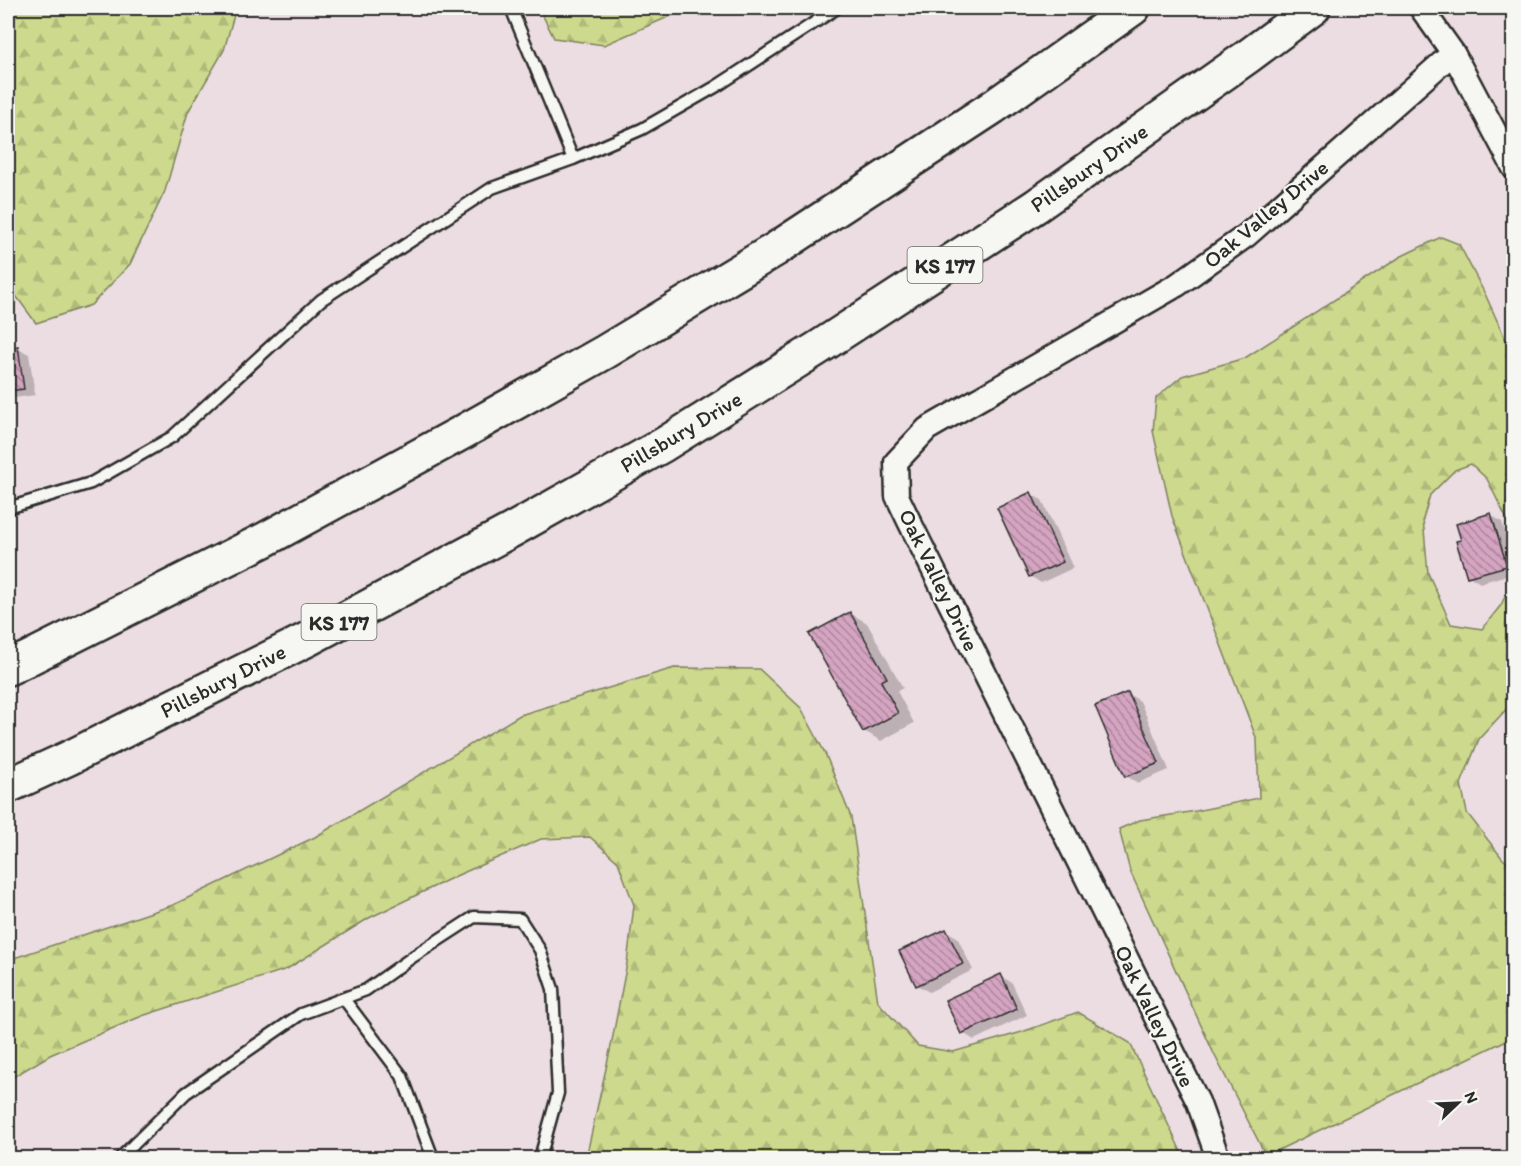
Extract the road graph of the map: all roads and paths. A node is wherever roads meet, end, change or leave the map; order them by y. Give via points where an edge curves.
1 (511, 8) edge
2 (837, 8) edge
3 (1133, 8) edge
4 (1312, 8) edge
5 (1421, 8) edge
6 (1452, 53) junction
7 (573, 159) junction
8 (1514, 168) edge
9 (8, 508) edge
10 (8, 668) edge
11 (8, 786) edge
12 (344, 999) junction
13 (120, 1158) edge
14 (433, 1158) edge
15 (540, 1158) edge
16 (1218, 1158) edge

1 - 7 lane
2 - 7 lane via 717,86 642,129
3 - 10 highway via 993,107 776,249 605,352 266,539
4 - 11 highway, Pillsbury Drive / KS 177 via 1036,206 663,445 308,639
5 - 6 street
6 - 8 street
6 - 16 street, Oak Valley Drive via 1247,235 1177,285 927,429 896,462 897,496 1198,1102
7 - 9 lane via 492,188 321,300 171,437 91,483
12 - 13 lane via 300,1014 186,1093
12 - 14 lane via 402,1076
12 - 15 lane via 366,990 474,916 520,920 540,950 553,989 558,1093

